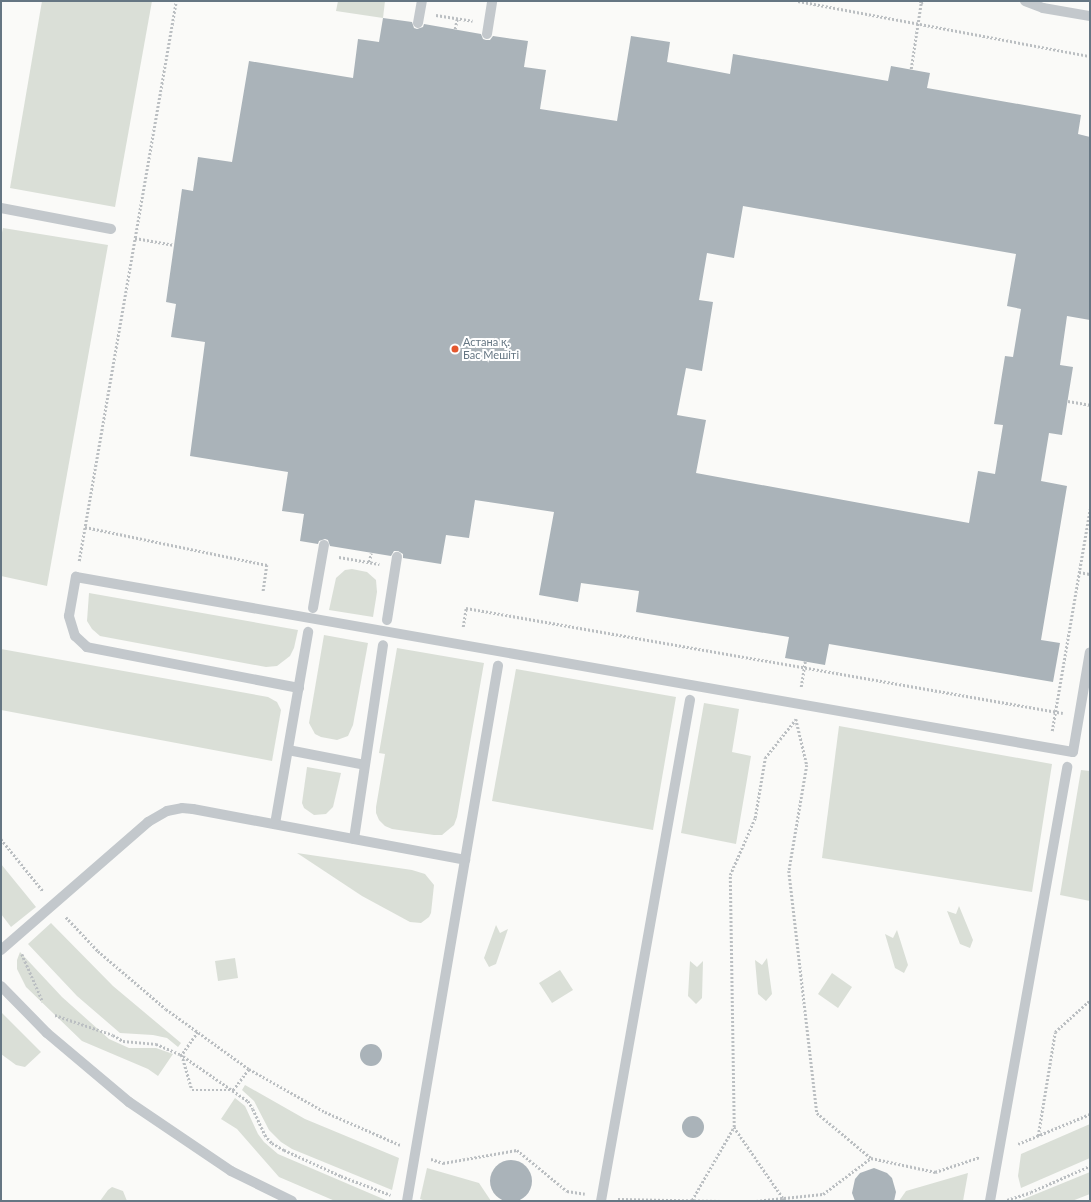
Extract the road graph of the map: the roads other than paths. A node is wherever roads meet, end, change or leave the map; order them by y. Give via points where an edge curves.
1 (422, 1) edge
2 (492, 1) edge
3 (1025, 1) edge
4 (1090, 16) edge
5 (418, 23) dead end
6 (487, 29) road end
7 (1, 208) edge
8 (111, 229) dead end
9 (323, 550) road end
10 (397, 562) road end
11 (313, 608) dead end
12 (387, 620) dead end
13 (308, 632) dead end
14 (382, 645) dead end
15 (1090, 652) edge
16 (498, 666) dead end
17 (299, 688) junction
18 (690, 700) dead end
19 (288, 750) junction
20 (365, 765) junction
21 (1067, 767) dead end
22 (275, 824) junction
23 (354, 839) junction
24 (465, 860) junction
25 (1, 950) edge
26 (1, 986) edge
27 (602, 1199) edge
28 (292, 1201) edge
29 (407, 1201) edge
30 (990, 1201) edge

1 - 5 lane
2 - 6 lane
3 - 4 lane via 1044,8
7 - 8 lane
9 - 11 lane
10 - 12 lane
13 - 17 lane
14 - 20 lane
15 - 17 lane via 1073,752 76,577 69,616 75,636 87,647
16 - 24 lane
17 - 19 lane
18 - 27 lane
19 - 20 lane
19 - 22 lane
20 - 23 lane
21 - 30 lane
22 - 23 lane
22 - 25 lane via 193,808 167,811 148,822
23 - 24 lane
24 - 29 lane
26 - 28 lane via 47,1033 129,1102 231,1171

